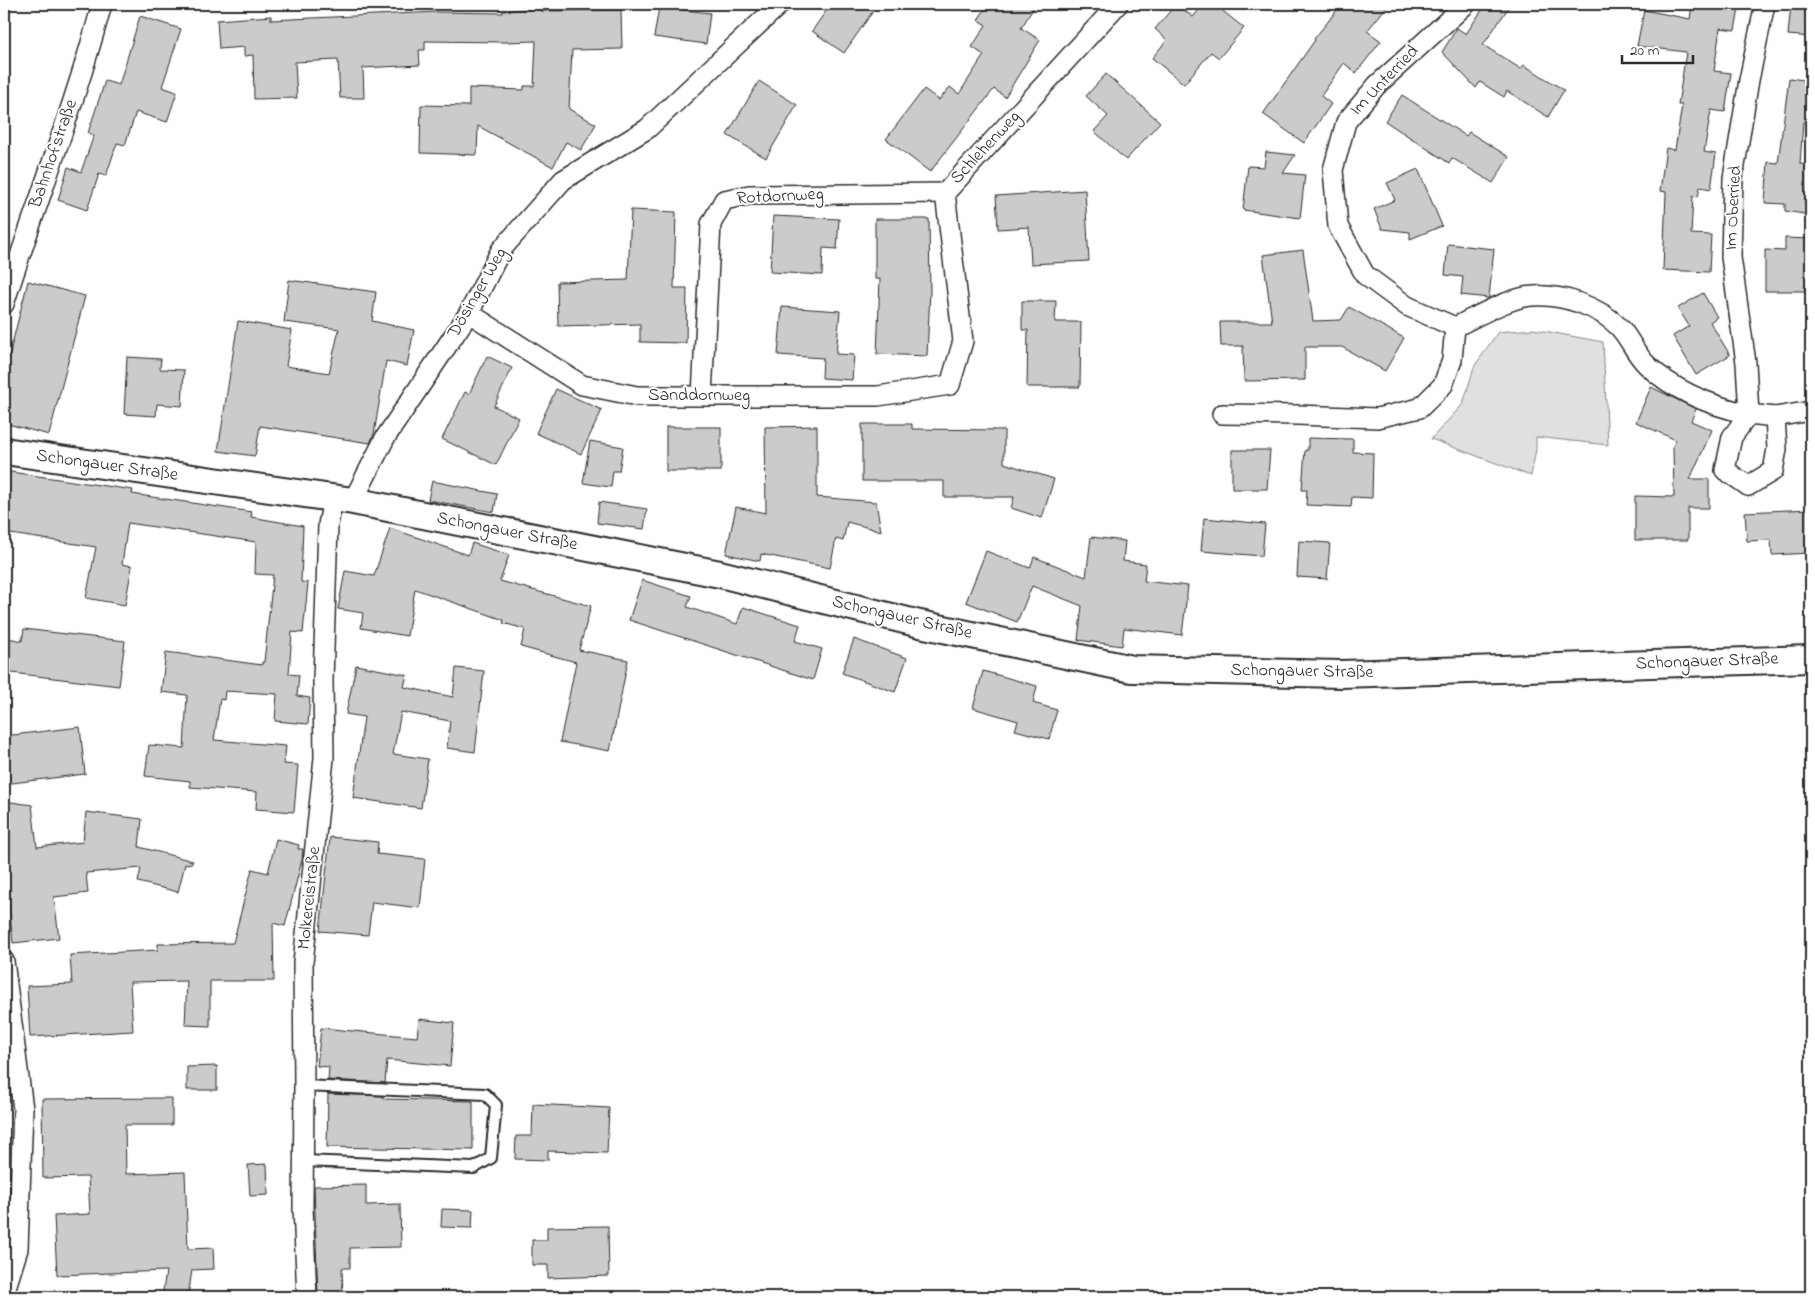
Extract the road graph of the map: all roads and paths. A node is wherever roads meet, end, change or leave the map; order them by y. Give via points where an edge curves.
1 (102, 4) edge
2 (1118, 4) edge
3 (1466, 4) edge
4 (1765, 4) edge
5 (773, 5) edge
6 (945, 193) junction
7 (4, 304) edge
8 (469, 313) junction
9 (1454, 327) junction
10 (950, 385) joint
11 (702, 395) junction
12 (1811, 411) edge
13 (1222, 414) dead end
14 (1749, 414) junction
15 (1775, 417) junction
16 (4, 451) edge
17 (343, 500) junction
18 (1811, 659) edge
19 (4, 961) edge
20 (304, 1086) junction
21 (304, 1161) junction
22 (4, 1294) edge
23 (307, 1297) edge

1 - 7 street, Bahnhofstraße via 86,63
2 - 6 street, Schlehenweg
3 - 9 street, Im Unterried via 1377,85 1346,122 1333,170 1338,226 1365,275 1407,306
4 - 14 street, Im Oberried via 1733,178 1731,257 1746,363
5 - 8 street, Dösinger Weg via 647,129 563,180 500,250
6 - 10 street, Schlehenweg via 963,341
6 - 11 street, Rotdornweg via 749,195 724,200 711,224
8 - 11 street, Sanddornweg via 582,385 637,396
8 - 17 street, Dösinger Weg
9 - 13 street via 1452,360 1443,385 1420,408 1377,418
9 - 14 street via 1531,296 1559,297 1590,306 1619,327 1646,365 1690,395
10 - 11 street, Sanddornweg via 878,396
12 - 15 street
14 - 15 street
14 - 15 street via 1732,437 1725,470 1748,486 1772,470 1777,450
16 - 17 main road, Schongauer Straße
17 - 18 main road, Schongauer Straße via 720,574 920,624 1132,668 1341,674
17 - 20 street, Molkereistraße via 328,534 324,758 303,963
19 - 22 street via 23,1109 18,1249
20 - 21 street, Molkereistraße
20 - 21 lane via 486,1094 496,1106 491,1158 474,1168
21 - 23 street, Molkereistraße

